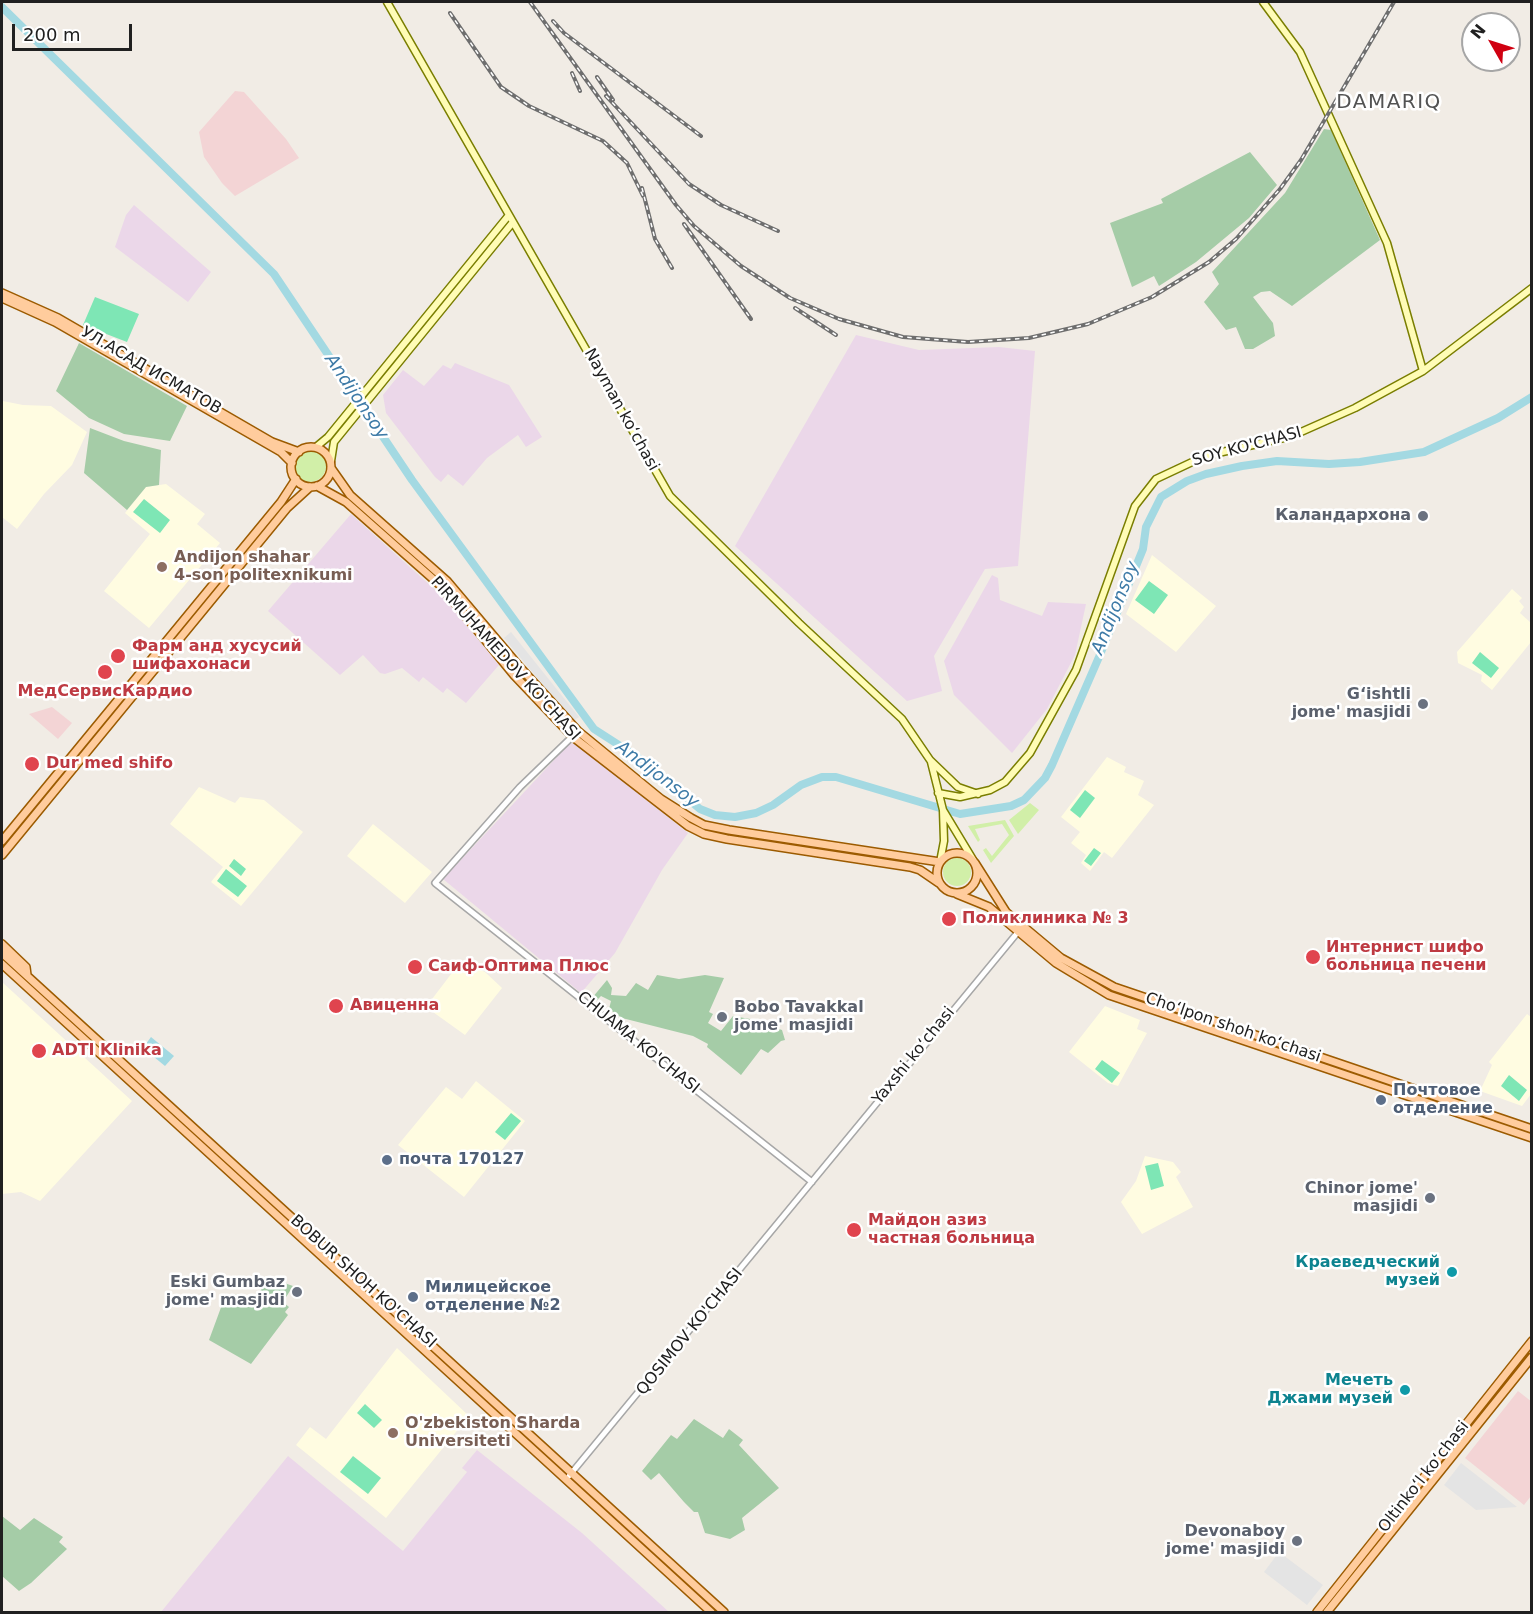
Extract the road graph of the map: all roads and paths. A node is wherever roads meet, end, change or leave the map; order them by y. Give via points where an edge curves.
1 (387, 2) edge
2 (1263, 2) edge
3 (511, 218) junction
4 (1532, 288) edge
5 (2, 293) edge
6 (2, 298) edge
7 (1423, 371) junction
8 (352, 414) junction
9 (233, 421) junction
10 (316, 447) junction
11 (298, 452) junction
12 (292, 463) junction
13 (331, 465) junction
14 (296, 479) junction
15 (314, 486) junction
16 (578, 731) junction
17 (573, 737) junction
18 (930, 760) junction
19 (938, 793) junction
20 (978, 794) junction
21 (943, 810) junction
22 (2, 841) edge
23 (2, 855) edge
24 (940, 862) junction
25 (975, 863) junction
26 (939, 883) junction
27 (957, 894) junction
28 (1018, 932) junction
29 (2, 944) edge
30 (2, 953) edge
31 (2, 964) edge
32 (27, 975) junction
33 (1240, 1031) junction
34 (1237, 1039) junction
35 (1532, 1129) edge
36 (203, 1135) junction
37 (1532, 1138) edge
38 (197, 1142) junction
39 (237, 1166) junction
40 (231, 1173) junction
41 (812, 1182) junction
42 (1532, 1341) edge
43 (1532, 1357) edge
44 (569, 1477) junction
45 (1385, 1526) junction
46 (1392, 1531) junction
47 (711, 1612) edge
48 (724, 1612) edge
49 (1317, 1612) edge
50 (1327, 1612) edge

1 - 3 main road, Nayman koʻchasi
2 - 7 main road via 1300,51 1387,243
3 - 8 main road
3 - 18 main road, Nayman koʻchasi via 670,496 902,719
4 - 7 main road, SOY KO'CHASI
5 - 9 main road, УЛ.АСАД ИСМАТОВ via 58,318
6 - 9 main road, УЛ.АСАД ИСМАТОВ via 55,322
7 - 20 main road, SOY KO'CHASI via 1322,425 1205,456 1179,466 1150,485 1131,515 1076,670 1055,713 1010,778
8 - 10 main road
8 - 13 main road via 334,442
9 - 11 main road, УЛ.АСАД ИСМАТОВ
9 - 12 main road, УЛ.АСАД ИСМАТОВ
10 - 11 main road
10 - 13 main road via 325,452
11 - 12 main road
12 - 14 main road
13 - 15 main road via 327,479
13 - 16 main road, PIRMUHAMEDOV KO'CHASI via 350,495 447,581
14 - 15 main road
14 - 22 main road
15 - 17 main road, PIRMUHAMEDOV KO'CHASI via 346,502 441,586 514,675
15 - 23 main road via 287,508
16 - 17 street
16 - 24 main road, PIRMUHAMEDOV KO'CHASI via 661,799 704,825
17 - 26 main road, PIRMUHAMEDOV KO'CHASI via 658,805 704,834 910,867
17 - 41 street, CHUAMA KO'CHASI via 520,787 435,883
18 - 19 main road
18 - 20 main road via 958,787
19 - 20 main road, SOY KO'CHASI via 953,798
19 - 21 main road
21 - 24 main road
21 - 25 main road
24 - 25 main road via 958,853
24 - 26 main road
25 - 27 main road via 974,884
25 - 33 main road, Choʻlpon shoh koʻchasi via 1006,912 1080,970 1114,987
26 - 27 main road
27 - 28 main road, Choʻlpon shoh koʻchasi via 989,907
28 - 34 main road, Choʻlpon shoh koʻchasi via 1065,970 1109,995
28 - 41 street, Yaxshi koʻchasi
29 - 32 main road via 26,967
30 - 32 main road, BOBUR SHOH KO'CHASI
31 - 38 main road, BOBUR SHOH KO'CHASI
32 - 36 main road, BOBUR SHOH KO'CHASI
33 - 34 main road
33 - 35 main road, Choʻlpon shoh koʻchasi
34 - 37 main road, Choʻlpon shoh koʻchasi
36 - 38 main road
36 - 39 main road, BOBUR SHOH KO'CHASI
38 - 40 main road, BOBUR SHOH KO'CHASI
39 - 40 main road
39 - 44 main road, BOBUR SHOH KO'CHASI
40 - 44 main road, BOBUR SHOH KO'CHASI
41 - 44 street, QOSIMOV KO'CHASI
42 - 45 main road, Oltinkoʻl koʻchasi
43 - 46 main road, Oltinkoʻl koʻchasi
44 - 47 main road, BOBUR SHOH KO'CHASI
44 - 48 main road, BOBUR SHOH KO'CHASI
45 - 46 main road
45 - 49 main road, Oltinkoʻl koʻchasi
46 - 50 main road, Oltinkoʻl koʻchasi

